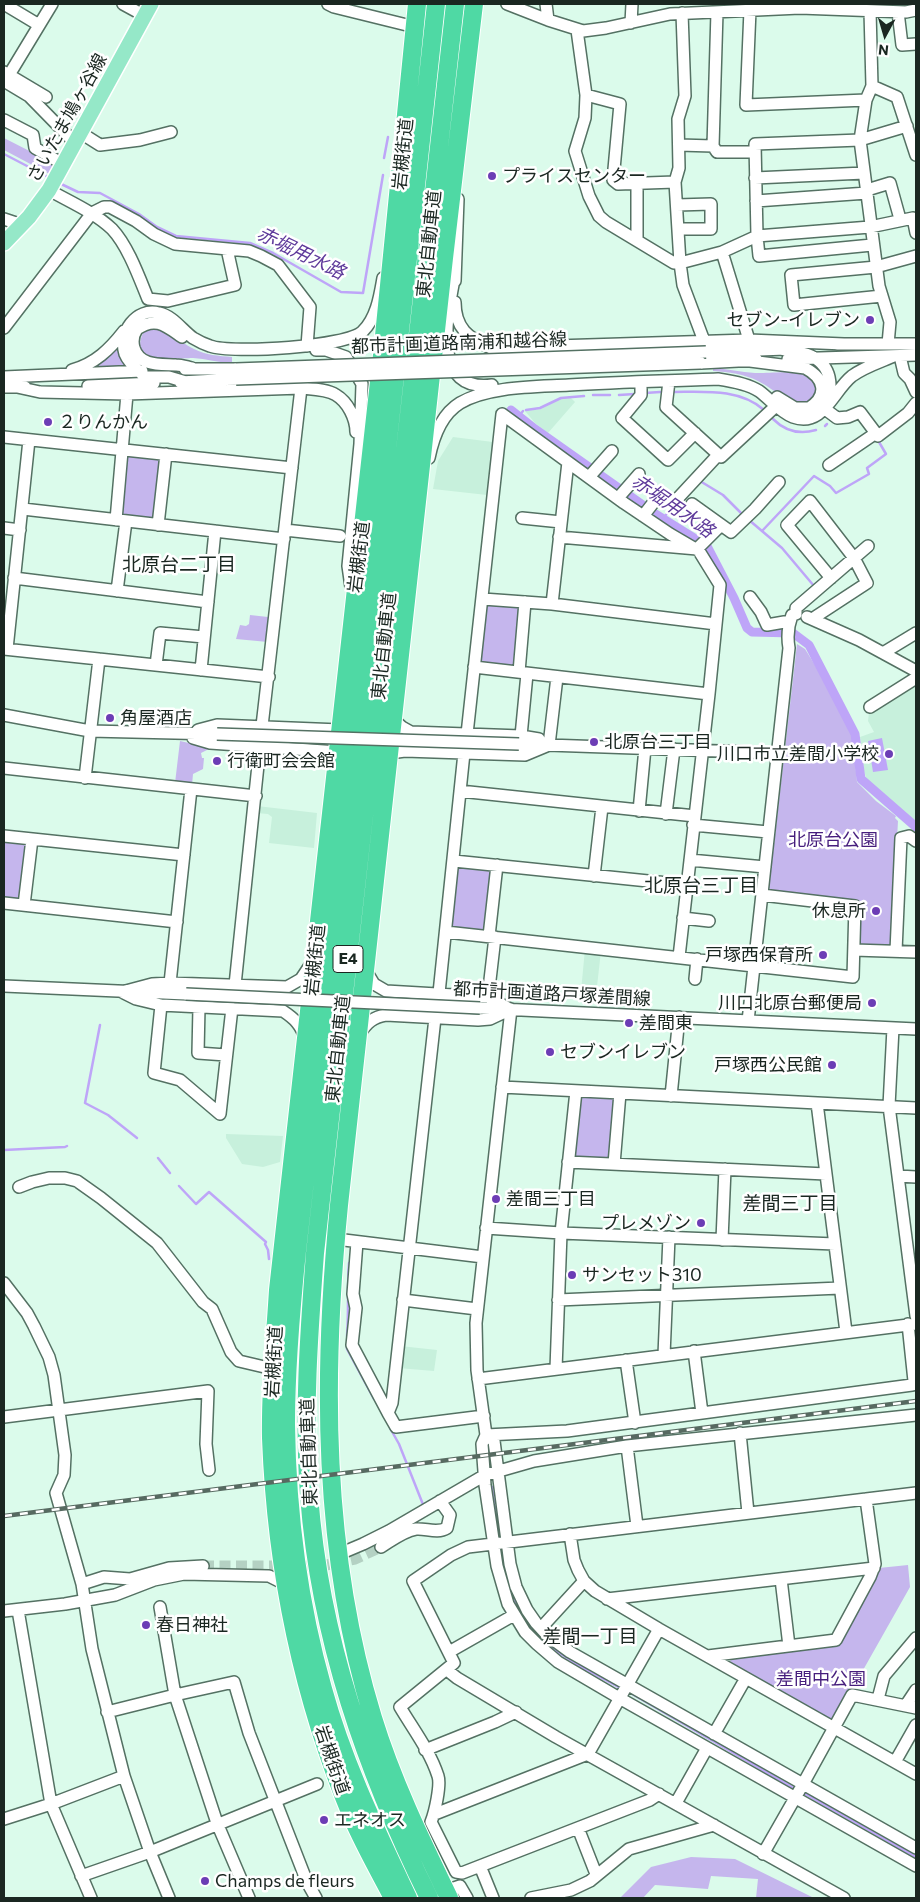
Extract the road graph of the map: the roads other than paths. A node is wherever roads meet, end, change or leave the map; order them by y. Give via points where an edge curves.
1 (4, 4) edge
2 (52, 4) edge
3 (123, 4) edge
4 (328, 4) edge
5 (417, 4) edge
6 (436, 4) edge
7 (455, 4) edge
8 (474, 4) edge
9 (507, 4) edge
10 (546, 4) edge
11 (632, 4) edge
12 (800, 6) edge
13 (906, 9) edge
14 (148, 10) edge
15 (750, 10) junction
16 (870, 11) junction
17 (717, 12) junction
18 (682, 13) junction
19 (548, 20) junction
20 (631, 22) junction
21 (39, 26) junction
22 (415, 27) junction
23 (577, 30) junction
24 (916, 44) edge
25 (5, 76) edge
26 (872, 86) junction
27 (586, 95) junction
28 (46, 97) dead end
29 (866, 100) junction
30 (4, 120) edge
31 (907, 126) junction
32 (171, 132) dead end
33 (405, 133) junction
34 (78, 138) junction
35 (860, 140) junction
36 (679, 145) junction
37 (713, 146) junction
38 (754, 152) junction
39 (916, 155) edge
40 (456, 158) junction
41 (63, 164) junction
42 (864, 173) junction
43 (755, 178) junction
44 (675, 182) junction
45 (637, 184) junction
46 (49, 190) junction
47 (867, 192) junction
48 (756, 201) junction
49 (677, 205) junction
50 (92, 213) junction
51 (4, 218) edge
52 (900, 220) junction
53 (22, 225) junction
54 (870, 227) junction
55 (678, 229) junction
56 (916, 233) edge
57 (756, 236) junction
58 (637, 240) junction
59 (4, 243) edge
60 (872, 245) junction
61 (227, 250) junction
62 (722, 252) junction
63 (916, 256) edge
64 (680, 263) junction
65 (876, 267) junction
66 (455, 274) junction
67 (882, 296) junction
68 (128, 325) junction
69 (4, 328) edge
70 (749, 340) junction
71 (844, 344) junction
72 (888, 344) junction
73 (916, 344) edge
74 (307, 346) junction
75 (705, 347) junction
76 (780, 349) junction
77 (916, 355) edge
78 (897, 356) junction
79 (816, 358) junction
80 (750, 361) junction
81 (192, 368) junction
82 (138, 371) junction
83 (61, 374) junction
84 (236, 374) junction
85 (4, 377) edge
86 (669, 381) junction
87 (186, 382) junction
88 (641, 382) junction
89 (4, 387) edge
90 (17, 387) junction
91 (301, 388) junction
92 (916, 392) edge
93 (127, 394) junction
94 (916, 403) edge
95 (777, 406) junction
96 (825, 409) junction
97 (694, 433) junction
98 (876, 433) junction
99 (4, 437) edge
100 (29, 440) junction
101 (122, 450) junction
102 (612, 451) dead end
103 (166, 454) junction
104 (718, 455) junction
105 (568, 462) junction
106 (829, 465) dead end
107 (292, 468) junction
108 (357, 469) junction
109 (592, 473) junction
110 (639, 474) dead end
111 (779, 482) dead end
112 (621, 494) junction
113 (679, 497) dead end
114 (692, 504) dead end
115 (23, 510) junction
116 (522, 518) dead end
117 (121, 520) junction
118 (561, 522) junction
119 (158, 525) junction
120 (721, 525) junction
121 (4, 528) edge
122 (20, 530) junction
123 (215, 531) junction
124 (284, 534) junction
125 (340, 536) dead end
126 (559, 537) junction
127 (700, 545) junction
128 (868, 546) dead end
129 (854, 558) junction
130 (411, 560) junction
131 (14, 578) junction
132 (831, 578) junction
133 (117, 591) junction
134 (750, 597) dead end
135 (483, 599) junction
136 (208, 602) junction
137 (525, 602) junction
138 (353, 604) junction
139 (552, 604) junction
140 (812, 619) junction
141 (791, 620) junction
142 (716, 624) junction
143 (916, 632) edge
144 (204, 637) junction
145 (5, 649) edge
146 (883, 653) junction
147 (99, 659) junction
148 (156, 665) junction
149 (474, 667) junction
150 (201, 670) junction
151 (916, 671) edge
152 (523, 673) junction
153 (269, 677) junction
154 (557, 677) junction
155 (916, 678) edge
156 (709, 694) junction
157 (870, 707) dead end
158 (4, 715) edge
159 (393, 719) junction
160 (262, 726) junction
161 (340, 730) junction
162 (90, 731) junction
163 (182, 734) junction
164 (466, 734) junction
165 (520, 740) junction
166 (549, 745) junction
167 (260, 746) junction
168 (645, 748) junction
169 (674, 749) junction
170 (703, 750) junction
171 (338, 752) junction
172 (390, 753) junction
173 (464, 753) junction
174 (777, 753) junction
175 (4, 768) edge
176 (85, 778) junction
177 (191, 789) junction
178 (460, 791) junction
179 (256, 796) junction
180 (602, 807) junction
181 (639, 811) junction
182 (666, 814) junction
183 (694, 821) junction
184 (768, 832) junction
185 (4, 836) edge
186 (32, 839) junction
187 (916, 842) edge
188 (184, 855) junction
189 (690, 860) junction
190 (454, 861) junction
191 (497, 866) junction
192 (765, 867) junction
193 (594, 876) junction
194 (687, 885) junction
195 (762, 895) junction
196 (4, 903) edge
197 (24, 905) junction
198 (683, 918) junction
199 (176, 922) junction
200 (709, 922) dead end
201 (446, 932) junction
202 (492, 937) junction
203 (854, 950) junction
204 (896, 951) junction
205 (916, 952) edge
206 (315, 954) junction
207 (679, 956) junction
208 (697, 959) junction
209 (754, 965) junction
210 (365, 968) junction
211 (695, 980) dead end
212 (235, 985) junction
213 (4, 986) edge
214 (169, 988) junction
215 (122, 992) junction
216 (439, 993) junction
217 (488, 997) junction
218 (161, 1006) junction
219 (199, 1007) junction
220 (232, 1008) junction
221 (511, 1010) junction
222 (435, 1018) junction
223 (679, 1018) junction
224 (748, 1021) junction
225 (893, 1028) junction
226 (916, 1029) edge
227 (357, 1039) junction
228 (306, 1040) junction
229 (226, 1055) junction
230 (502, 1088) junction
231 (576, 1091) junction
232 (620, 1093) junction
233 (671, 1096) junction
234 (817, 1103) junction
235 (889, 1106) junction
236 (916, 1108) edge
237 (568, 1162) junction
238 (614, 1164) junction
239 (725, 1169) junction
240 (826, 1174) junction
241 (898, 1176) junction
242 (916, 1177) edge
243 (19, 1187) dead end
244 (486, 1228) junction
245 (561, 1233) junction
246 (669, 1237) junction
247 (336, 1239) junction
248 (722, 1240) junction
249 (358, 1242) junction
250 (835, 1244) junction
251 (409, 1249) junction
252 (912, 1250) edge
253 (483, 1258) junction
254 (4, 1283) edge
255 (840, 1288) junction
256 (666, 1296) junction
257 (403, 1300) junction
258 (558, 1300) junction
259 (477, 1309) junction
260 (916, 1316) edge
261 (912, 1324) edge
262 (846, 1332) junction
263 (694, 1351) junction
264 (664, 1355) junction
265 (626, 1360) junction
266 (273, 1369) junction
267 (556, 1369) junction
268 (478, 1379) junction
269 (60, 1410) junction
270 (388, 1412) junction
271 (702, 1412) junction
272 (916, 1415) edge
273 (484, 1416) junction
274 (4, 1417) edge
275 (635, 1423) junction
276 (740, 1433) junction
277 (486, 1435) junction
278 (627, 1446) junction
279 (209, 1470) dead end
280 (498, 1470) junction
281 (486, 1475) junction
282 (916, 1493) edge
283 (866, 1499) junction
284 (440, 1501) junction
285 (748, 1513) junction
286 (637, 1526) junction
287 (570, 1534) junction
288 (507, 1542) junction
289 (493, 1544) junction
290 (381, 1547) tunnel mouth
291 (337, 1555) junction
292 (203, 1566) tunnel mouth
293 (874, 1568) junction
294 (781, 1579) junction
295 (584, 1581) junction
296 (82, 1584) junction
297 (284, 1584) junction
298 (608, 1599) junction
299 (86, 1601) junction
300 (160, 1607) dead end
301 (18, 1610) junction
302 (4, 1611) edge
303 (514, 1615) junction
304 (541, 1628) junction
305 (659, 1629) junction
306 (916, 1638) edge
307 (789, 1646) junction
308 (449, 1652) junction
309 (708, 1656) junction
310 (447, 1670) junction
311 (746, 1678) junction
312 (628, 1685) junction
313 (916, 1690) edge
314 (175, 1695) junction
315 (621, 1699) junction
316 (878, 1699) junction
317 (911, 1706) edge
318 (107, 1712) junction
319 (516, 1712) junction
320 (916, 1725) edge
321 (834, 1726) junction
322 (714, 1734) junction
323 (707, 1748) junction
324 (425, 1750) junction
325 (588, 1754) junction
326 (895, 1762) junction
327 (916, 1774) edge
328 (124, 1776) junction
329 (317, 1784) dead end
330 (803, 1784) junction
331 (659, 1794) junction
332 (795, 1798) junction
333 (275, 1800) junction
334 (676, 1803) junction
335 (51, 1804) junction
336 (435, 1814) junction
337 (4, 1819) edge
338 (217, 1823) junction
339 (714, 1825) junction
340 (578, 1828) junction
341 (915, 1844) edge
342 (150, 1852) junction
343 (763, 1854) junction
344 (480, 1866) junction
345 (916, 1866) edge
346 (596, 1874) junction
347 (81, 1876) junction
348 (452, 1893) edge
349 (91, 1898) edge
350 (170, 1898) edge
351 (249, 1898) edge
352 (316, 1898) edge
353 (393, 1898) edge
354 (408, 1898) edge
355 (429, 1898) edge
356 (467, 1898) edge
357 (493, 1898) edge
358 (531, 1898) edge
359 (844, 1898) edge

1 - 21 street
2 - 21 street
3 - 14 street
4 - 22 street
5 - 22 highway, 岩槻街道
6 - 354 highway, 東北自動車道 / E4 via 297,1251 290,1322 286,1425 297,1562 321,1681 348,1764
7 - 355 highway, 東北自動車道 / E4 via 315,1253 306,1423 314,1543 340,1672 355,1723 400,1840
8 - 40 highway
9 - 19 street
10 - 19 street
11 - 20 street
12 - 15 street
12 - 16 street
13 - 16 street
13 - 24 street via 902,45
14 - 34 main road, さいたま鳩ヶ谷線
15 - 17 street
15 - 29 street via 746,105
16 - 26 street
17 - 18 street
17 - 37 street
18 - 20 street
18 - 36 street via 685,96 678,119
19 - 23 street
20 - 23 street
21 - 25 street
22 - 33 highway, 岩槻街道
23 - 27 street
25 - 28 street
25 - 34 street
26 - 29 street
26 - 31 street via 897,97
27 - 45 street via 620,104 613,180 618,184
27 - 58 street via 575,151 589,196 599,216
29 - 35 street
30 - 41 street via 33,135 35,148
31 - 35 street
31 - 39 street
32 - 34 street via 100,145
33 - 74 street via 375,312 358,335 334,343
33 - 138 highway, 岩槻街道
34 - 41 main road, さいたま鳩ヶ谷線
35 - 38 street via 755,144
35 - 42 street
36 - 37 street
36 - 44 street
37 - 38 street via 717,152
38 - 43 street
40 - 66 street
40 - 130 highway
41 - 46 main road, さいたま鳩ヶ谷線
42 - 43 street
42 - 47 street
43 - 48 street
44 - 45 street
44 - 49 street
45 - 58 street
46 - 50 street
46 - 53 main road, さいたま鳩ヶ谷線
47 - 48 street
47 - 52 street via 890,183
47 - 54 street
48 - 57 street
49 - 55 street
49 - 55 street via 711,204 710,229
50 - 61 street via 110,207 175,244
50 - 61 street via 113,230 122,243 148,298 168,301 236,285
50 - 69 street
51 - 53 street
52 - 54 street
52 - 56 street via 913,218
53 - 59 main road, さいたま鳩ヶ谷線
54 - 57 street
54 - 60 street
55 - 64 street
57 - 60 street via 759,256
57 - 62 street
58 - 64 street via 674,263
60 - 65 street
61 - 74 street via 250,251 278,265 310,307
62 - 64 street
62 - 70 street
63 - 65 street
64 - 75 street via 683,284
65 - 67 street
65 - 67 street via 791,275 794,305
66 - 75 street via 458,324 473,340 491,348
66 - 80 street via 446,340 449,364 462,381 479,387 618,376 722,373 760,384 795,408 809,408 820,398 821,380 813,372 795,365
67 - 72 street via 890,322
68 - 74 street via 143,314 160,313 212,347
68 - 82 street via 123,347
68 - 83 street via 97,359
70 - 71 street
70 - 75 street
71 - 72 street, 都市計画道路南浦和越谷線
71 - 76 street, 都市計画道路南浦和越谷線
72 - 73 street, 都市計画道路南浦和越谷線
75 - 76 street, 都市計画道路南浦和越谷線
75 - 84 street, 都市計画道路南浦和越谷線, bridge
76 - 79 street
77 - 78 street, 都市計画道路南浦和越谷線
78 - 79 street, 都市計画道路南浦和越谷線
78 - 92 street
78 - 96 street via 852,376
79 - 80 street, 都市計画道路南浦和越谷線
79 - 96 street via 831,381
80 - 84 street, 都市計画道路南浦和越谷線, bridge
81 - 82 street, 都市計画道路南浦和越谷線
81 - 84 street, 都市計画道路南浦和越谷線
81 - 108 street via 144,361 134,347 137,329 144,324 158,323 199,348 235,355 326,350 346,356 362,384
82 - 83 street, 都市計画道路南浦和越谷線
82 - 87 street via 144,377 169,377
83 - 85 street, 都市計画道路南浦和越谷線
84 - 87 street, 都市計画道路南浦和越谷線
86 - 88 street
86 - 95 street via 733,381 757,390
86 - 97 street via 666,407
87 - 90 street, 都市計画道路南浦和越谷線
88 - 97 street via 642,396 622,418 668,460
88 - 130 street via 522,388 478,394 458,404 441,423 431,447 420,525
89 - 90 street, 都市計画道路南浦和越谷線
90 - 93 street via 40,392
91 - 93 street
91 - 107 street
91 - 108 street via 336,394 350,409 356,428
93 - 101 street
94 - 98 street via 878,436
95 - 96 street via 804,419
95 - 104 street via 721,458
96 - 98 street via 836,418 860,412
97 - 104 street
98 - 106 street
99 - 100 street
100 - 101 street
100 - 115 street
101 - 103 street
101 - 117 street
102 - 109 street
103 - 107 street
103 - 119 street
104 - 113 street
105 - 109 street
105 - 118 street
105 - 135 street via 554,445 502,414
107 - 124 street
108 - 138 street via 348,566
109 - 112 street
110 - 112 street
111 - 120 street via 731,532
112 - 127 street via 649,508 670,534
114 - 120 street
115 - 117 street
115 - 122 street
116 - 118 street
117 - 119 street
117 - 133 street
118 - 126 street
119 - 123 street
120 - 127 street
121 - 122 street
122 - 131 street
123 - 124 street
123 - 136 street
124 - 125 street
124 - 153 street
126 - 127 street
126 - 139 street
127 - 142 street via 724,581
128 - 129 street
129 - 132 street
129 - 132 street via 810,501 787,525
129 - 140 street via 867,583
130 - 159 highway
131 - 133 street
131 - 145 street
132 - 141 street via 796,608
133 - 136 street
134 - 141 street via 767,625
135 - 137 street
135 - 149 street
136 - 144 street
137 - 139 street
137 - 152 street
138 - 161 highway, 岩槻街道
139 - 142 street
140 - 141 street
140 - 146 street
141 - 174 street
142 - 156 street
143 - 146 street
144 - 148 street via 160,633
144 - 150 street
145 - 147 street
146 - 151 street
147 - 148 street
147 - 162 street
148 - 150 street
149 - 152 street
149 - 164 street
150 - 153 street
152 - 154 street
152 - 165 street
153 - 160 street
154 - 156 street
154 - 166 street
155 - 157 street
156 - 170 street
158 - 162 street
159 - 164 street via 411,732
159 - 172 highway
160 - 161 street
160 - 163 street via 217,725
161 - 171 highway, 岩槻街道
162 - 163 street
162 - 176 street
163 - 165 street, bridge
163 - 167 street via 210,743
164 - 165 street
165 - 166 street
166 - 168 street
166 - 173 street via 525,754
167 - 171 street
167 - 179 street
168 - 169 street
168 - 181 street
169 - 170 street
169 - 182 street
170 - 174 street
170 - 183 street
171 - 206 highway, 岩槻街道
172 - 173 street
172 - 210 highway
173 - 178 street
174 - 184 street
175 - 176 street
176 - 177 street
177 - 179 street
177 - 188 street
178 - 180 street
178 - 190 street
179 - 212 street
180 - 181 street
180 - 193 street
181 - 182 street
182 - 183 street
183 - 184 street
183 - 189 street
184 - 192 street
185 - 186 street
186 - 188 street
186 - 197 street
187 - 204 street via 909,836 901,838
188 - 199 street
189 - 192 street
189 - 194 street
190 - 191 street
190 - 201 street
191 - 193 street
191 - 202 street
192 - 195 street
193 - 194 street
194 - 198 street
195 - 203 street via 855,906
195 - 209 street
196 - 197 street
197 - 199 street
198 - 200 street
198 - 207 street
199 - 214 street
201 - 202 street
201 - 216 street
202 - 207 street
202 - 217 street
203 - 204 street
203 - 209 street via 852,977
204 - 205 street
206 - 212 street via 309,970 301,979 287,986
206 - 228 highway, 岩槻街道
207 - 208 street
208 - 209 street
208 - 211 street
209 - 224 street
210 - 216 street via 374,984 386,991
210 - 227 highway
212 - 214 street
213 - 215 street
214 - 215 street via 152,984
214 - 221 street, 都市計画道路戸塚差間線, bridge via 186,994
215 - 218 street
216 - 217 street
217 - 221 street
218 - 219 street
218 - 229 street via 154,1073 180,1080 220,1114
219 - 220 street
219 - 229 street via 198,1052
220 - 228 street via 283,1012 296,1020
220 - 229 street
221 - 222 street via 490,1019
221 - 223 street, 都市計画道路戸塚差間線
221 - 230 street
222 - 227 street via 377,1016 366,1024
222 - 251 street
223 - 224 street, 都市計画道路戸塚差間線
223 - 233 street
224 - 225 street, 都市計画道路戸塚差間線
225 - 226 street, 都市計画道路戸塚差間線
225 - 235 street
227 - 247 highway
228 - 266 highway, 岩槻街道 via 278,1290
230 - 231 street
230 - 244 street
231 - 232 street
231 - 237 street
232 - 233 street
232 - 238 street
233 - 234 street
234 - 235 street
234 - 240 street
235 - 236 street
235 - 241 street
237 - 238 street
237 - 245 street
238 - 239 street
239 - 240 street
239 - 248 street
240 - 250 street
241 - 242 street
241 - 252 street
243 - 266 street via 49,1178 65,1178 101,1198 157,1243 212,1309 231,1352 239,1361
244 - 245 street
244 - 253 street
245 - 246 street
245 - 258 street
246 - 248 street
246 - 256 street
247 - 249 street
247 - 291 highway via 328,1397
248 - 250 street
249 - 251 street
249 - 270 street via 352,1345
250 - 255 street
251 - 253 street
251 - 257 street
252 - 260 street
253 - 259 street
254 - 269 street via 27,1313 42,1341 54,1375
255 - 256 street
255 - 262 street
256 - 258 street
256 - 264 street
257 - 259 street
257 - 270 street via 392,1403
258 - 267 street
259 - 268 street via 475,1346
261 - 262 street
261 - 271 street via 912,1384
262 - 263 street
263 - 264 street
263 - 271 street
264 - 265 street
265 - 267 street
265 - 275 street
266 - 297 highway, 岩槻街道 via 271,1436
267 - 268 street
268 - 273 street
269 - 274 street
269 - 279 street via 208,1391 206,1444
269 - 296 street via 65,1466 56,1493
270 - 273 street via 396,1427
271 - 275 street
272 - 276 street
273 - 277 street
275 - 277 street via 567,1431
276 - 278 street
276 - 285 street
277 - 280 street via 494,1441
277 - 281 street via 482,1444
278 - 280 street
278 - 286 street
280 - 281 street
280 - 288 street
281 - 284 street
281 - 289 street
282 - 283 street
283 - 285 street
283 - 293 street
284 - 290 street via 450,1515 447,1528 439,1531 409,1530
284 - 291 street via 389,1531
285 - 286 street
286 - 287 street
287 - 288 street
287 - 295 street via 574,1560
288 - 289 street
288 - 304 street via 516,1587 527,1610
289 - 303 street via 502,1588
289 - 308 street via 459,1551 413,1581
291 - 348 highway via 352,1642 373,1718 394,1779 422,1842
292 - 296 street via 168,1568 130,1579 104,1577
293 - 294 street
293 - 307 street via 836,1640
294 - 298 street
294 - 307 street
295 - 298 street
295 - 304 street
296 - 299 street
297 - 299 street via 269,1576 184,1574
297 - 353 highway, 岩槻街道 via 305,1680 324,1742 352,1818
298 - 305 street
299 - 301 street
299 - 318 street via 92,1649
300 - 314 street
301 - 302 street
301 - 335 street
303 - 308 street
303 - 315 street via 531,1638 558,1662
304 - 312 street via 570,1652
305 - 309 street
305 - 312 street
306 - 316 street via 884,1676
307 - 309 street
308 - 310 street via 454,1663
309 - 311 street
310 - 319 street
310 - 324 street via 400,1707
311 - 321 street
311 - 322 street
312 - 315 street
312 - 322 street
313 - 317 street
314 - 318 street
314 - 333 street via 234,1682 249,1733
314 - 338 street
315 - 323 street
315 - 325 street
316 - 317 street
316 - 321 street via 852,1695
318 - 328 street
319 - 324 street
319 - 325 street
320 - 326 street
321 - 326 street
321 - 330 street
322 - 330 street
323 - 332 street
323 - 334 street
324 - 336 street via 438,1778
325 - 331 street
325 - 336 street
326 - 327 street
328 - 335 street
328 - 342 street
329 - 333 street
330 - 332 street
330 - 341 street
331 - 334 street
331 - 340 street
332 - 343 street
332 - 345 street
333 - 338 street
333 - 352 street
334 - 339 street
335 - 337 street
335 - 347 street
336 - 344 street via 431,1822 456,1872
338 - 342 street
338 - 351 street
339 - 343 street
339 - 346 street via 629,1849
340 - 344 street
340 - 346 street
342 - 347 street
342 - 350 street
343 - 359 street
344 - 357 street
346 - 358 street via 590,1881 571,1890
347 - 349 street
348 - 356 street via 460,1886

